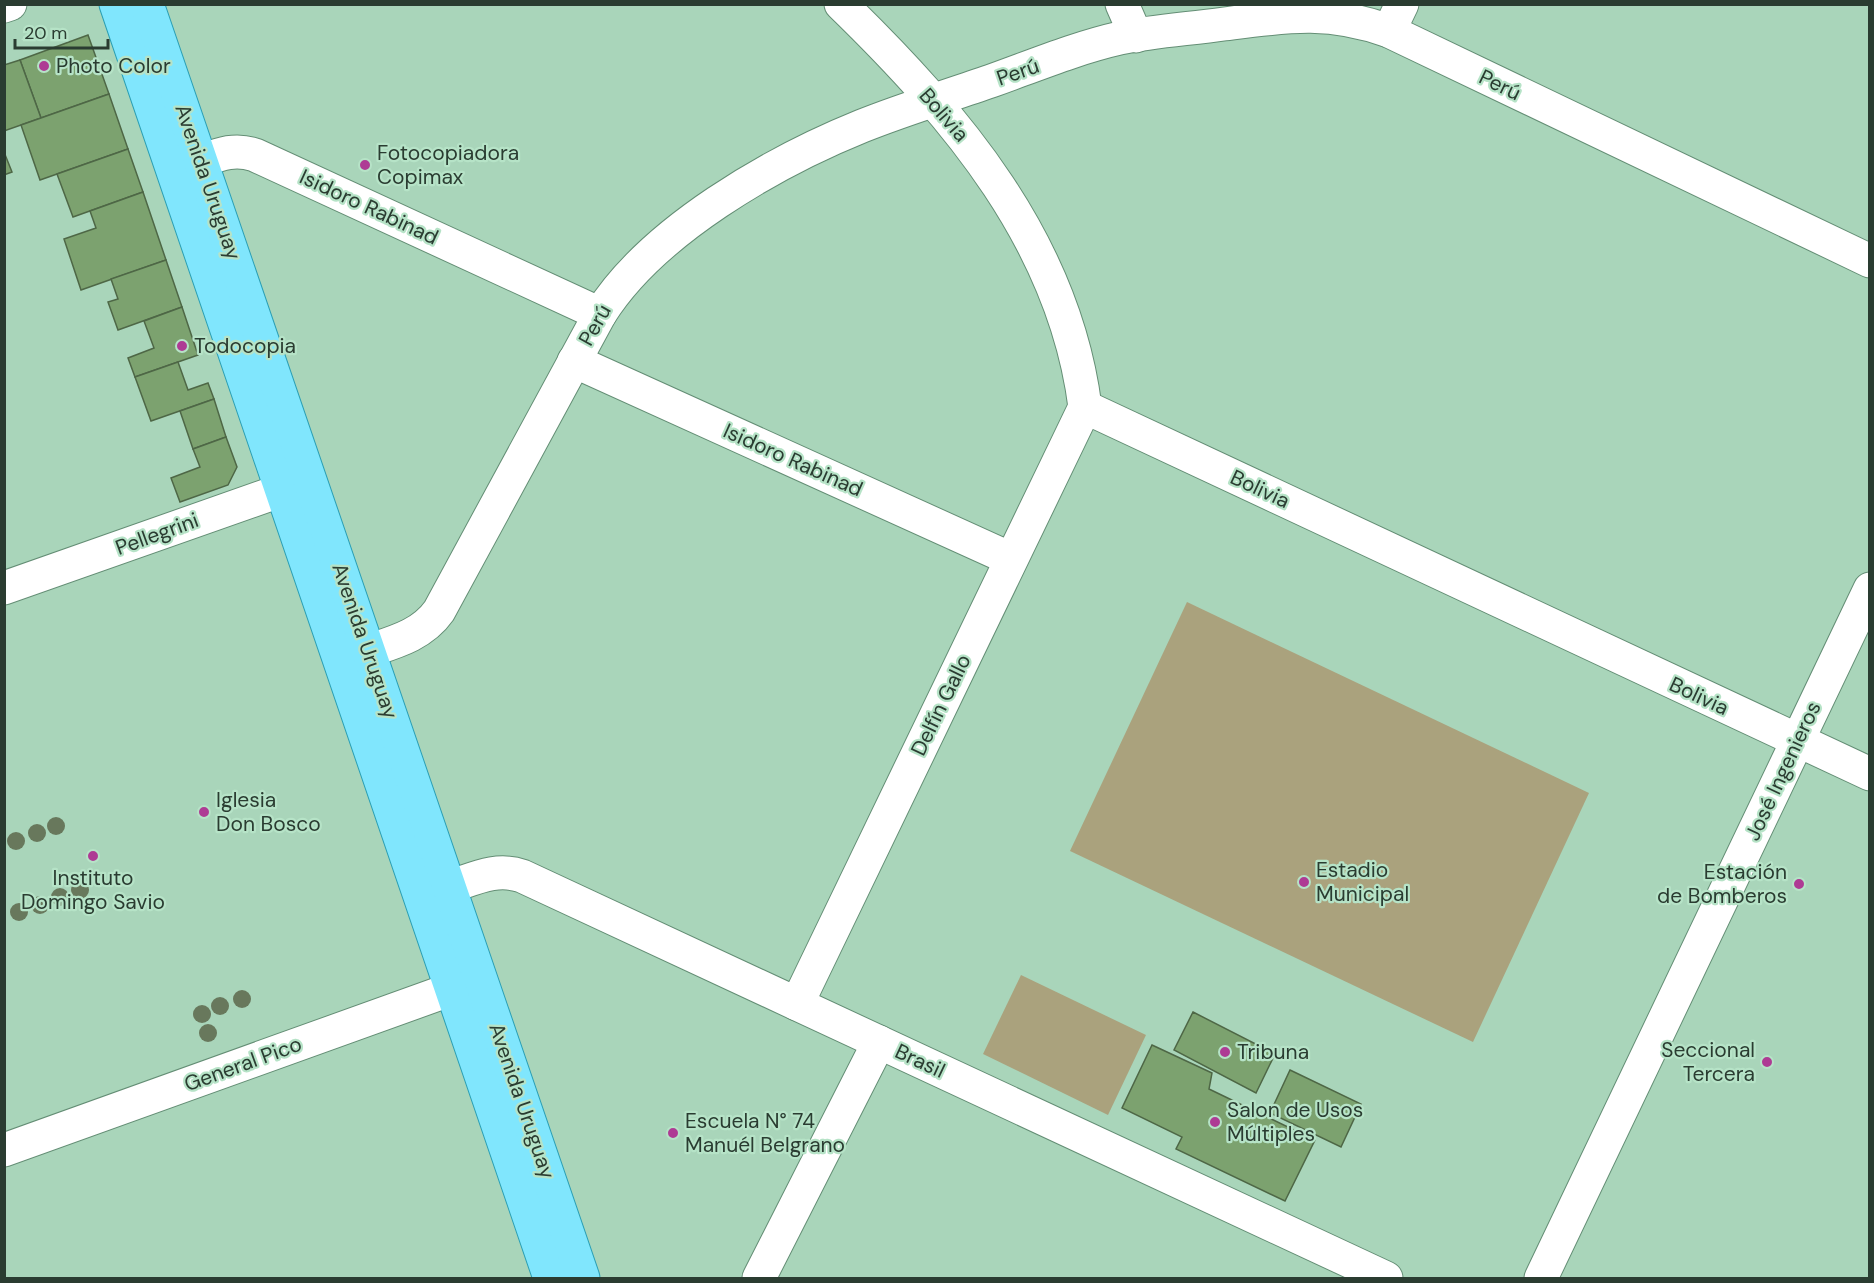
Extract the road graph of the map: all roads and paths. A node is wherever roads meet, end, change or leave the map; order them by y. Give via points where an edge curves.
1 (10, 4) edge
2 (116, 4) edge
3 (147, 4) edge
4 (841, 4) edge
5 (1122, 4) edge
6 (4, 6) edge
7 (1395, 18) edge
8 (1136, 36) junction
9 (933, 101) junction
10 (201, 161) junction
11 (1869, 261) edge
12 (600, 314) junction
13 (574, 361) junction
14 (1085, 407) junction
15 (295, 485) junction
16 (1011, 559) junction
17 (4, 588) edge
18 (1869, 589) edge
19 (316, 595) junction
20 (368, 651) junction
21 (1797, 741) junction
22 (1869, 774) edge
23 (449, 887) junction
24 (466, 985) junction
25 (797, 1004) junction
26 (879, 1042) junction
27 (4, 1150) edge
28 (550, 1278) edge
29 (583, 1278) edge
30 (759, 1278) edge
31 (1386, 1278) edge
32 (1541, 1278) edge

1 - 6 street
2 - 15 main road, Avenida Uruguay
3 - 10 main road, Avenida Uruguay
4 - 9 street, Bolivia
5 - 8 street
7 - 8 street, Perú via 1299,15
7 - 11 street, Perú
8 - 9 street, Perú via 1091,46
9 - 12 street, Perú via 835,138 727,196 654,250
9 - 14 street, Bolivia via 987,166 1033,243 1067,324
10 - 12 street, Isidoro Rabinad via 231,151 255,155
10 - 15 main road, Avenida Uruguay
12 - 13 street, Perú
13 - 16 street, Isidoro Rabinad
13 - 20 street, Perú via 439,611 417,633
14 - 16 street, Delfín Gallo
14 - 21 street, Bolivia
15 - 17 street, Pellegrini
15 - 19 main road, Avenida Uruguay
15 - 20 main road, Avenida Uruguay
16 - 25 street, Delfín Gallo
18 - 21 street, José Ingenieros
19 - 20 main road via 348,647 355,652
19 - 24 main road, Avenida Uruguay
20 - 23 main road, Avenida Uruguay
21 - 22 street, Bolivia
21 - 32 street, José Ingenieros
23 - 24 main road, Avenida Uruguay
23 - 25 street, Brasil via 492,873 522,876
24 - 27 street, General Pico
24 - 28 main road, Avenida Uruguay
24 - 29 main road, Avenida Uruguay
25 - 26 street, Brasil
26 - 30 street
26 - 31 street, Brasil

